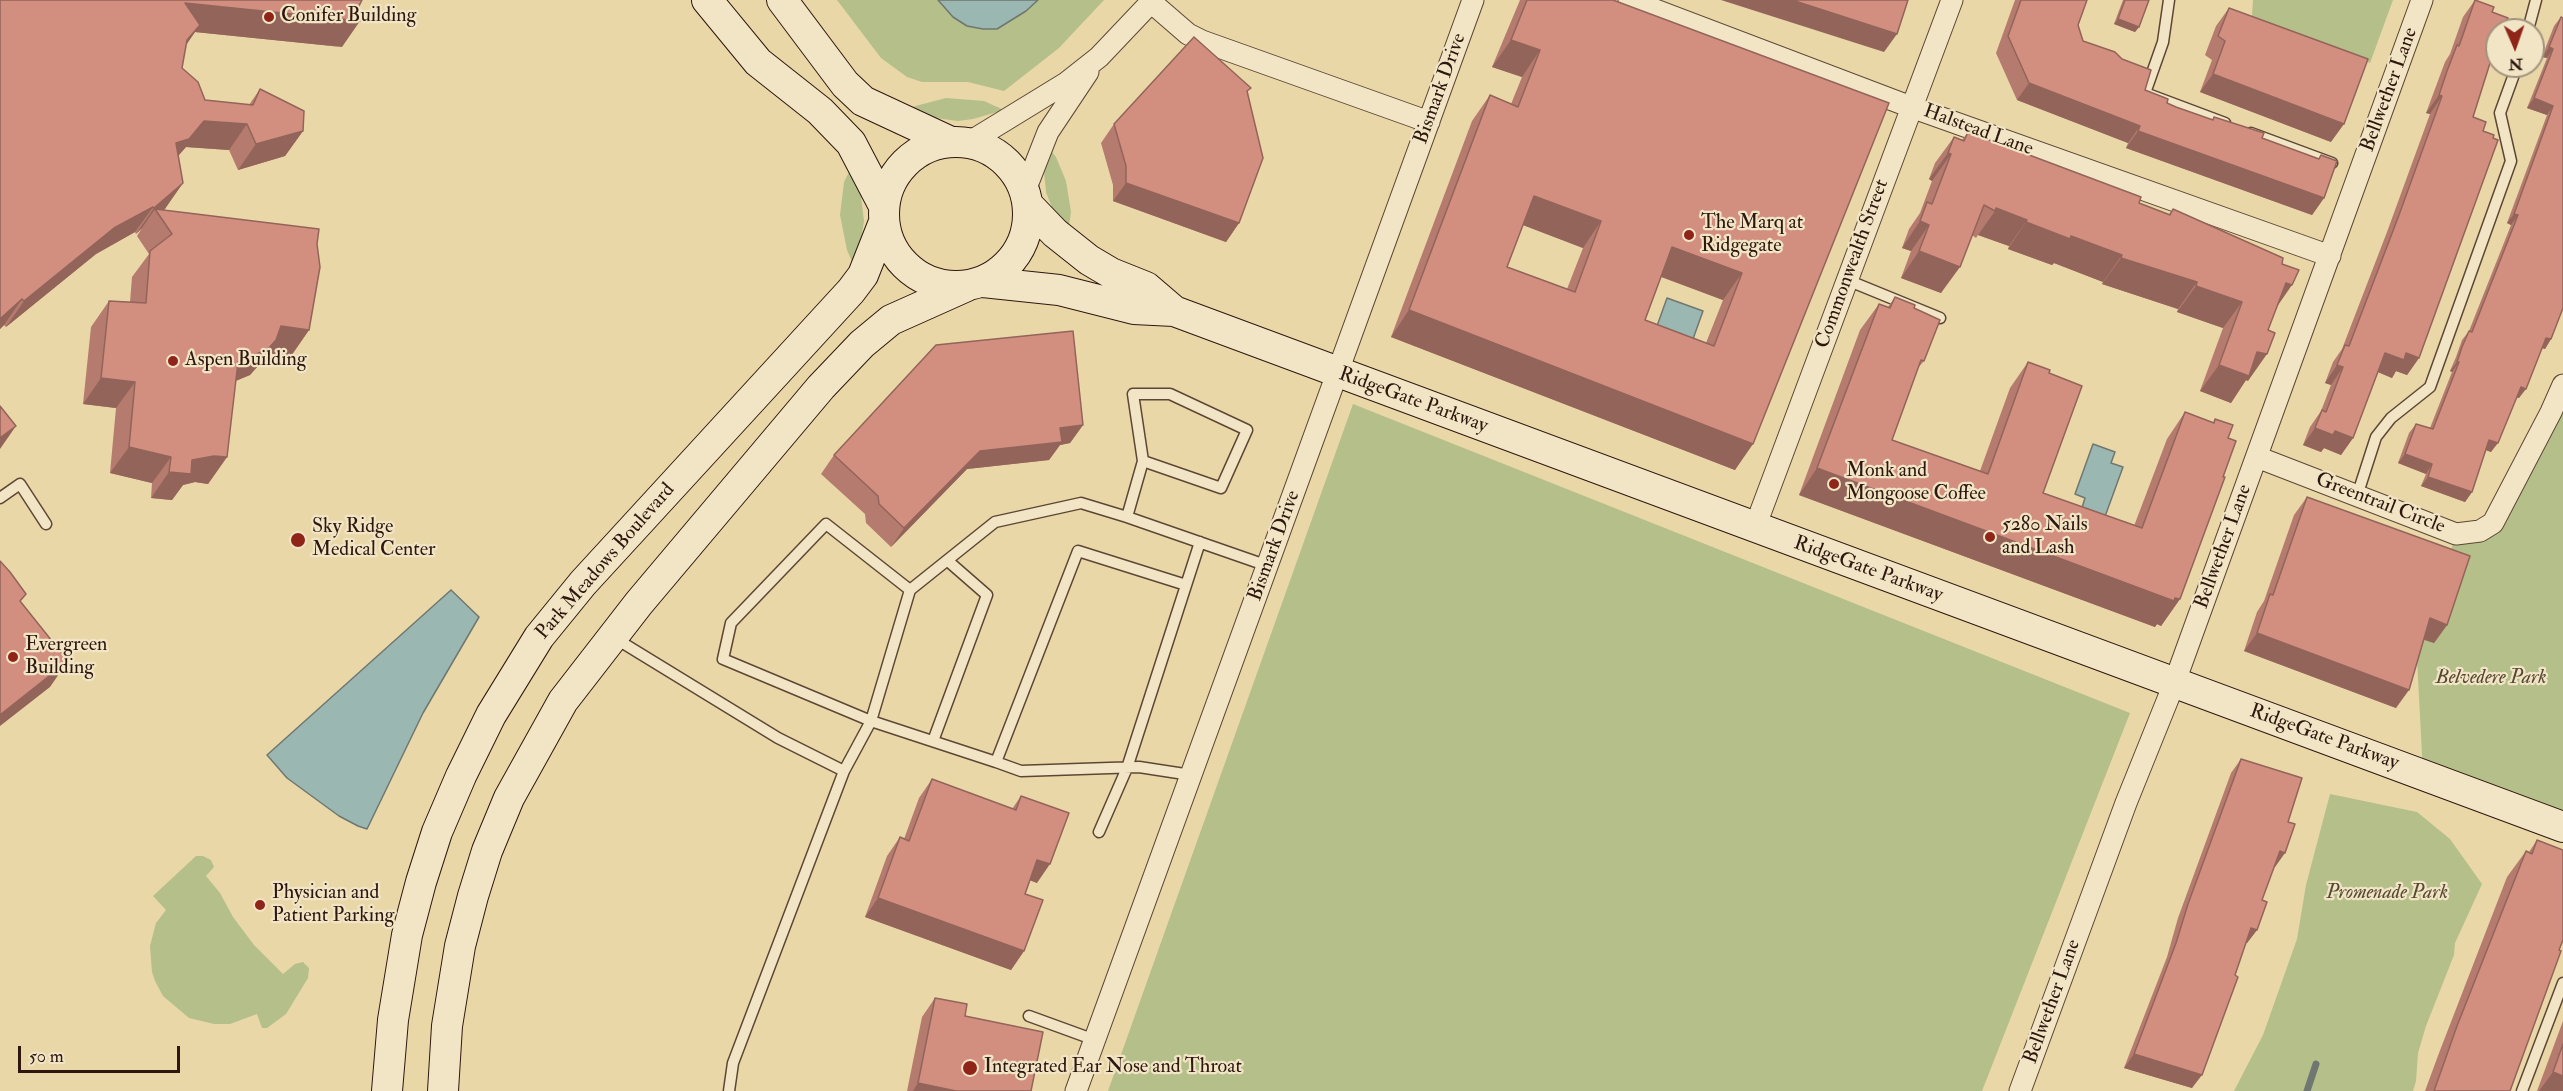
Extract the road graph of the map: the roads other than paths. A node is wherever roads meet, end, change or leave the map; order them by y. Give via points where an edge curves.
1 (708, 0) edge
2 (782, 0) edge
3 (1473, 0) edge
4 (1629, 0) edge
5 (1952, 0) edge
6 (2169, 0) edge
7 (2422, 0) edge
8 (2536, 0) edge
9 (1152, 1) edge
10 (2531, 18) edge
11 (1099, 57) junction
12 (2513, 78) edge
13 (1911, 107) junction
14 (1429, 122) junction
15 (959, 142) junction
16 (2335, 164) edge
17 (1026, 199) junction
18 (884, 214) junction
19 (2330, 256) junction
20 (1847, 280) junction
21 (975, 284) junction
22 (1174, 311) junction
23 (1940, 318) edge
24 (1338, 373) junction
25 (2563, 385) edge
26 (2257, 457) junction
27 (1143, 461) junction
28 (2357, 496) junction
29 (0, 498) edge
30 (1127, 517) junction
31 (46, 524) dead end
32 (1755, 527) junction
33 (1200, 542) junction
34 (948, 561) junction
35 (1268, 566) junction
36 (1186, 585) junction
37 (910, 590) junction
38 (613, 637) junction
39 (2174, 684) junction
40 (871, 721) junction
41 (933, 741) junction
42 (996, 762) junction
43 (1127, 768) junction
44 (844, 771) junction
45 (1191, 775) junction
46 (2563, 827) edge
47 (1099, 832) dead end
48 (2563, 983) edge
49 (1029, 1016) dead end
50 (1095, 1040) junction
51 (387, 1091) edge
52 (443, 1091) edge
53 (729, 1091) edge
54 (1076, 1091) edge
55 (2020, 1091) edge
56 (2522, 1091) edge

1 - 18 main road, RidgeGate Parkway via 758,62 820,111 851,143
2 - 15 main road, RidgeGate Parkway via 845,84 863,100
3 - 14 street, Bismark Drive
4 - 13 street, Halstead Lane
5 - 13 street, Commonwealth Street
6 - 16 lane via 2163,42 2145,93
7 - 19 street, Bellwether Lane
8 - 10 lane
9 - 11 street
9 - 14 street via 1188,34 1202,41
11 - 15 street via 1049,94
11 - 17 street via 1048,132
12 - 28 lane via 2500,113 2511,161 2430,387 2391,418 2376,437
13 - 19 street, Halstead Lane
13 - 20 street, Commonwealth Street
14 - 24 street, Bismark Drive
15 - 17 main road, RidgeGate Parkway via 984,147 1012,167
15 - 18 main road via 934,145 906,162 888,190
17 - 21 main road via 1027,231 1021,248 999,273
17 - 22 main road, RidgeGate Parkway via 1055,233 1089,260 1146,287
18 - 21 main road, RidgeGate Parkway via 895,254 919,277 934,284
18 - 51 main road, Park Meadows Boulevard via 863,275 851,291 583,583 539,637 491,716 460,776 421,882 407,935 393,1020
19 - 26 street, Bellwether Lane
20 - 23 lane
20 - 32 street, Commonwealth Street
21 - 22 main road, RidgeGate Parkway via 1059,290 1134,309
21 - 38 main road via 891,320 862,344 821,387
22 - 24 main road, RidgeGate Parkway
24 - 32 main road, RidgeGate Parkway
24 - 35 street, Bismark Drive
25 - 28 street, Greentrail Circle via 2493,523 2480,531 2457,534
26 - 28 street, Greentrail Circle
26 - 39 street, Bellwether Lane
27 - 27 lane via 1133,394 1170,394 1247,430 1221,488
27 - 30 lane
29 - 31 lane via 20,484
30 - 33 lane
30 - 34 lane via 1081,503 995,522
32 - 39 main road, RidgeGate Parkway
33 - 35 lane
33 - 36 lane
34 - 37 lane
34 - 41 lane via 987,595
35 - 45 street, Bismark Drive
36 - 42 lane via 1078,551
36 - 43 lane
37 - 40 lane
37 - 40 lane via 826,524 731,623 723,659
38 - 44 lane via 778,738
38 - 52 main road via 563,701 509,798 487,851 460,946 447,1026
39 - 46 main road, RidgeGate Parkway
39 - 55 street, Bellwether Lane
40 - 41 lane
40 - 44 lane
41 - 42 lane
42 - 43 lane via 1021,771
43 - 45 lane
43 - 47 lane
44 - 53 lane via 733,1063
45 - 50 street, Bismark Drive
48 - 56 lane
49 - 50 lane
50 - 54 street, Bismark Drive

